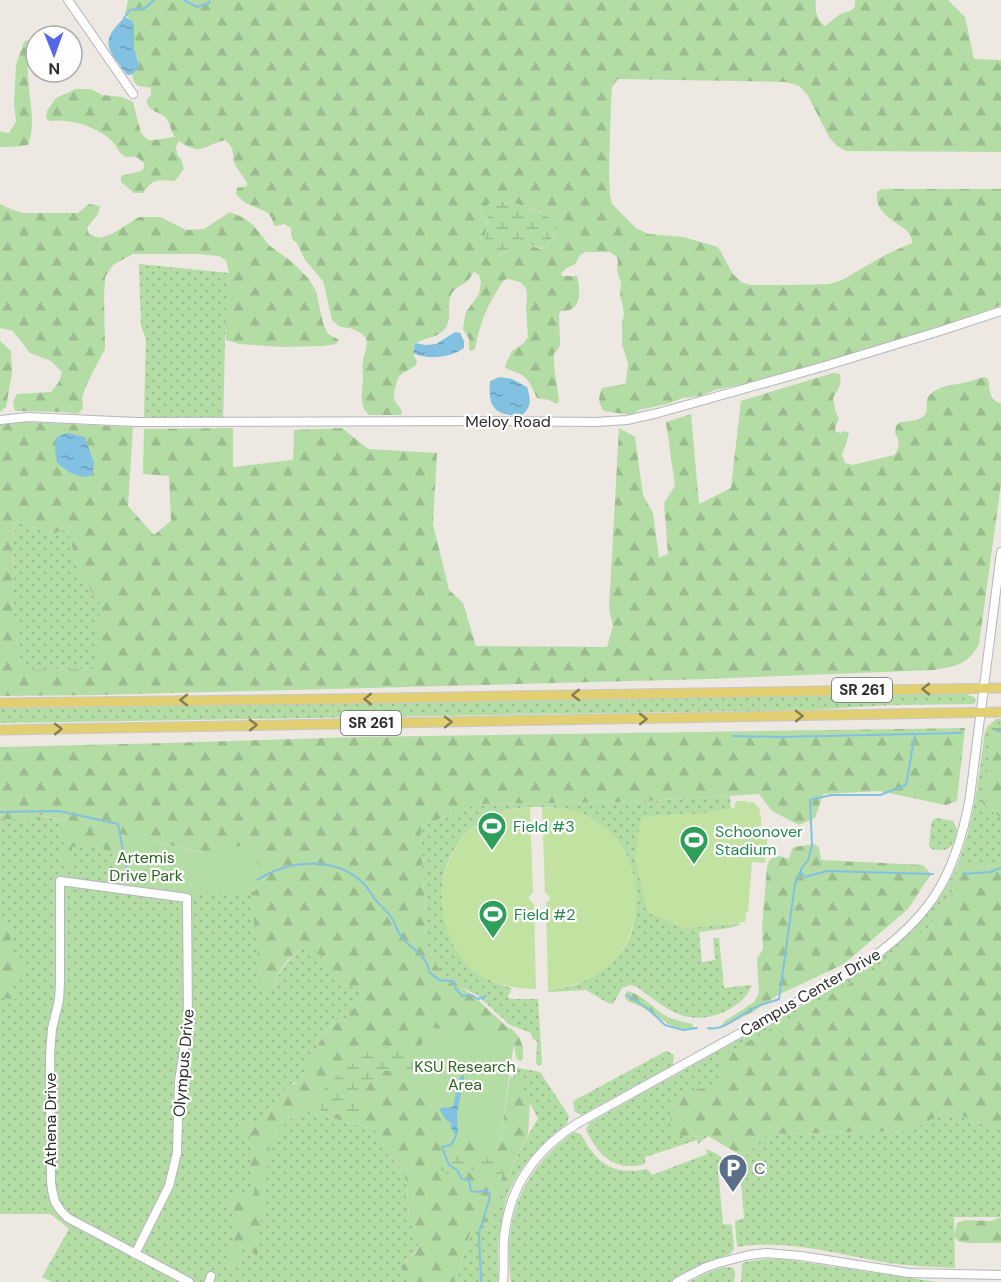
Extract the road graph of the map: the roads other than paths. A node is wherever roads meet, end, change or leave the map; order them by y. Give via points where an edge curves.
1 (68, 0) edge
2 (133, 94) dead end
3 (1001, 310) edge
4 (0, 420) edge
5 (1001, 552) edge
6 (984, 688) junction
7 (1001, 688) edge
8 (0, 703) edge
9 (1001, 712) edge
10 (981, 713) junction
11 (0, 730) edge
12 (187, 898) joint
13 (135, 1254) junction
14 (504, 1269) junction
15 (1001, 1275) edge
16 (189, 1282) edge
17 (503, 1282) edge
18 (508, 1282) edge
19 (677, 1282) edge

1 - 2 street
3 - 4 street, Meloy Road via 825,366 627,420
5 - 6 street, Campus Center Drive
6 - 7 main road, SR 261
6 -> 8 main road, SR 261
6 - 10 street, Campus Center Drive
9 - 10 main road, SR 261
11 -> 10 main road, SR 261
10 - 14 street, Campus Center Drive via 961,838 943,882 917,919 856,969 563,1133 544,1149 532,1162 511,1206 505,1231
12 - 13 street, Olympus Drive via 188,1025 179,1081 177,1153 169,1186
12 - 13 street, Athena Drive via 60,881 60,983 50,1055 53,1197 68,1218
13 - 16 street, Athena Drive
14 - 17 street, Campus Center Drive
14 - 18 street, Campus Center Drive
15 - 19 street via 909,1273 766,1253 718,1263

